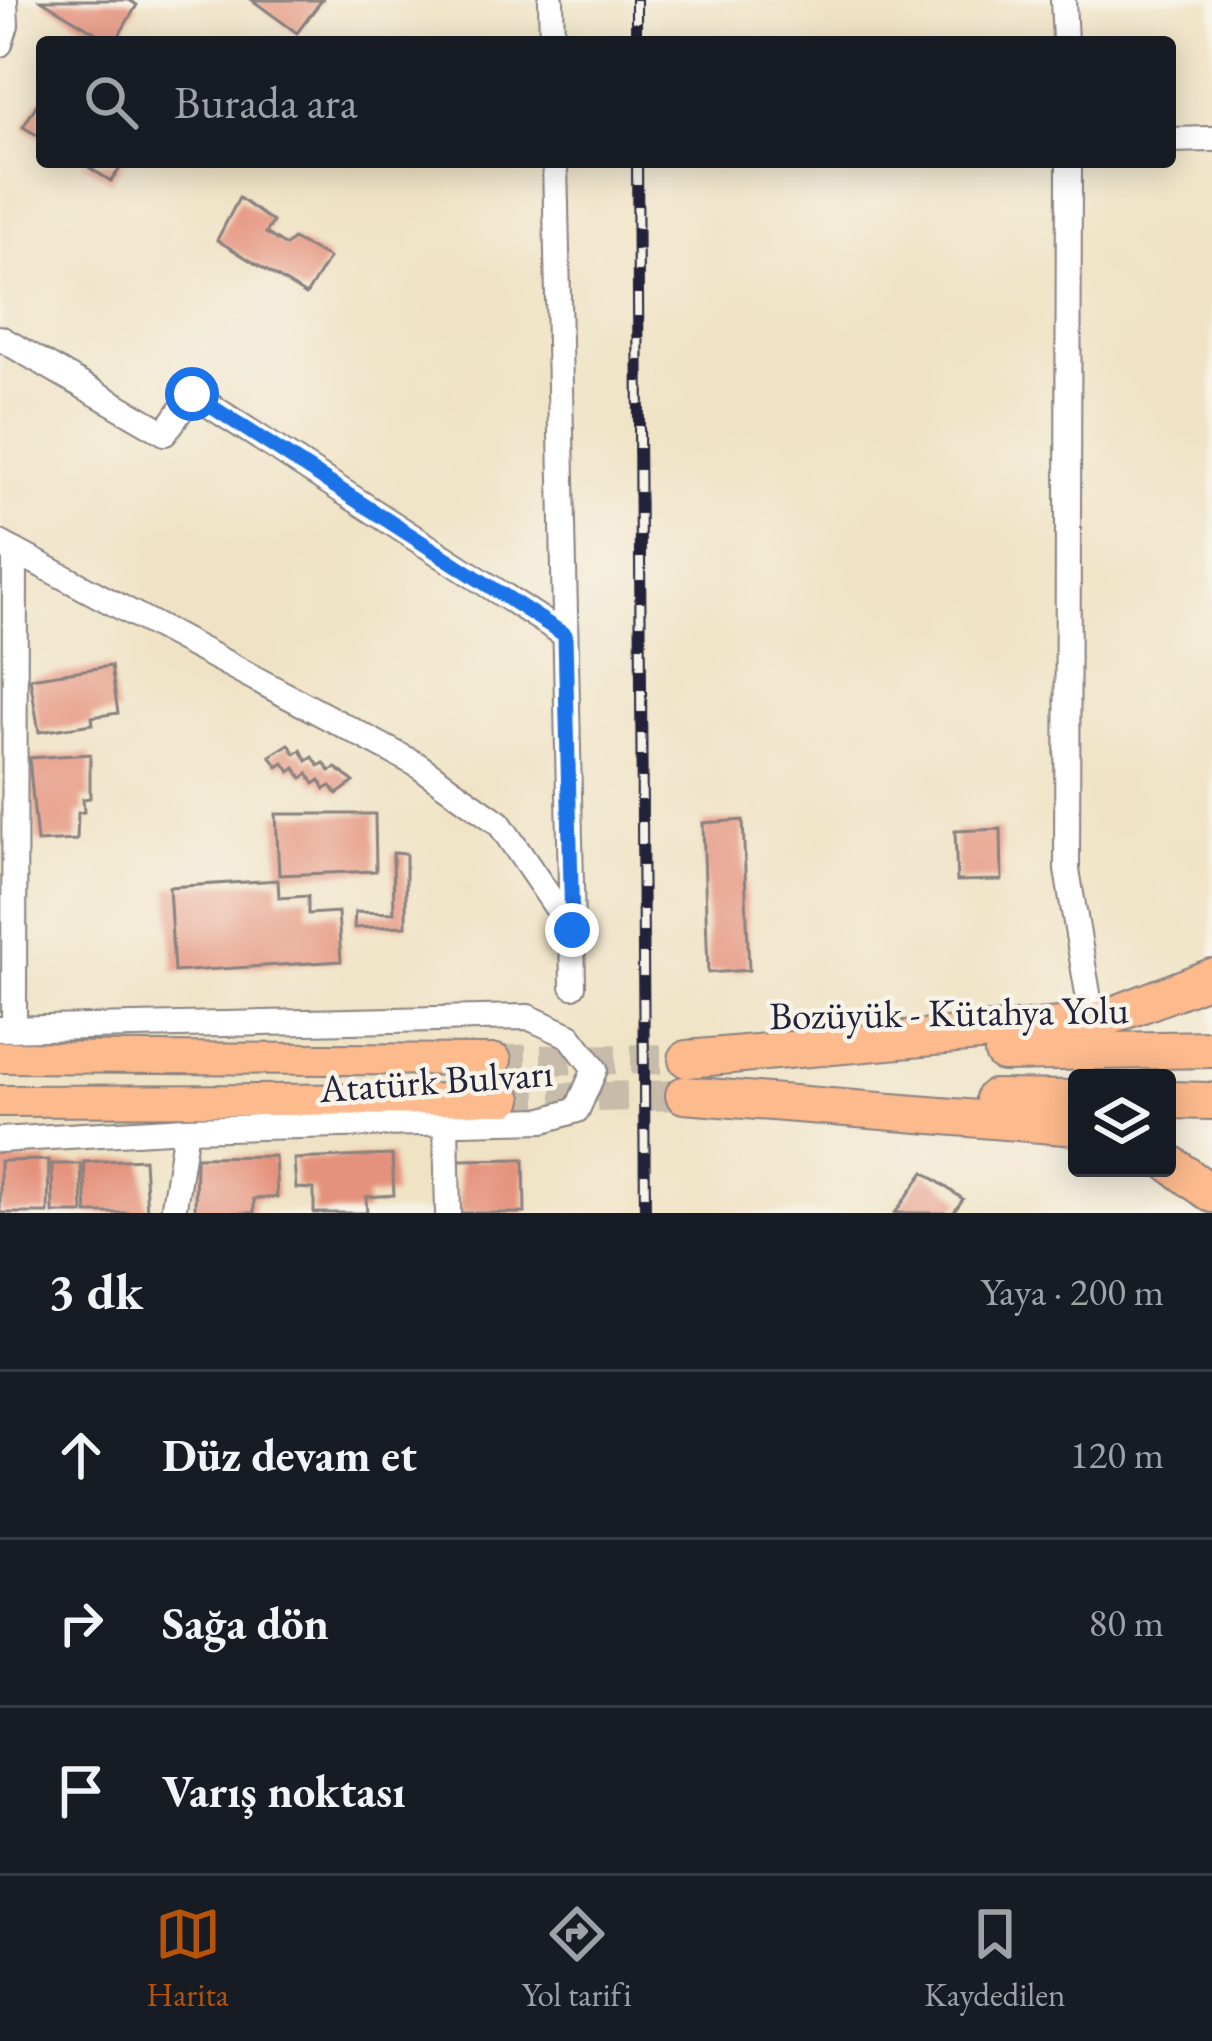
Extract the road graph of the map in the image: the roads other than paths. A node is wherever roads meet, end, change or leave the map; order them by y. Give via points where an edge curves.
1 (5, 0) edge
2 (551, 0) edge
3 (1063, 0) edge
4 (552, 36) edge
5 (1065, 36) edge
6 (0, 44) edge
7 (1176, 140) edge
8 (1212, 140) edge
9 (555, 168) edge
10 (1069, 168) edge
11 (0, 338) edge
12 (8, 547) edge
13 (565, 635) junction
14 (572, 930) junction
15 (1212, 977) edge
16 (573, 986) dead end
17 (1094, 1024) junction
18 (4, 1038) edge
19 (1212, 1049) edge
20 (496, 1060) tunnel mouth
21 (686, 1077) junction
22 (1068, 1098) edge
23 (507, 1100) tunnel mouth
24 (1176, 1100) edge
25 (0, 1101) edge
26 (1212, 1101) edge
27 (446, 1125) junction
28 (1068, 1126) edge
29 (186, 1130) junction
30 (0, 1140) edge
31 (1176, 1168) edge
32 (1212, 1194) edge
33 (173, 1213) edge
34 (448, 1213) edge

1 - 6 street
2 - 4 street
3 - 5 street
7 - 8 street
9 - 13 street
10 - 17 street via 1067,870
11 - 13 street via 165,433 192,394
12 - 14 street via 416,764 499,823
12 - 18 street
13 - 14 street
14 - 16 street
15 - 17 highway
17 - 21 highway
18 - 20 main road, Atatürk Bulvarı
18 - 27 street, Atatürk Bulvarı via 528,1017 571,1036 595,1069 577,1110 544,1120
19 - 21 highway, Bozüyük - Kütahya Yolu
21 - 22 highway, Bozüyük - Kütahya Yolu
21 - 28 highway
23 - 25 main road, Atatürk Bulvarı
24 - 26 highway
27 - 29 street, Atatürk Bulvarı
27 - 34 street
29 - 30 street, Atatürk Bulvarı
29 - 33 street
31 - 32 highway

